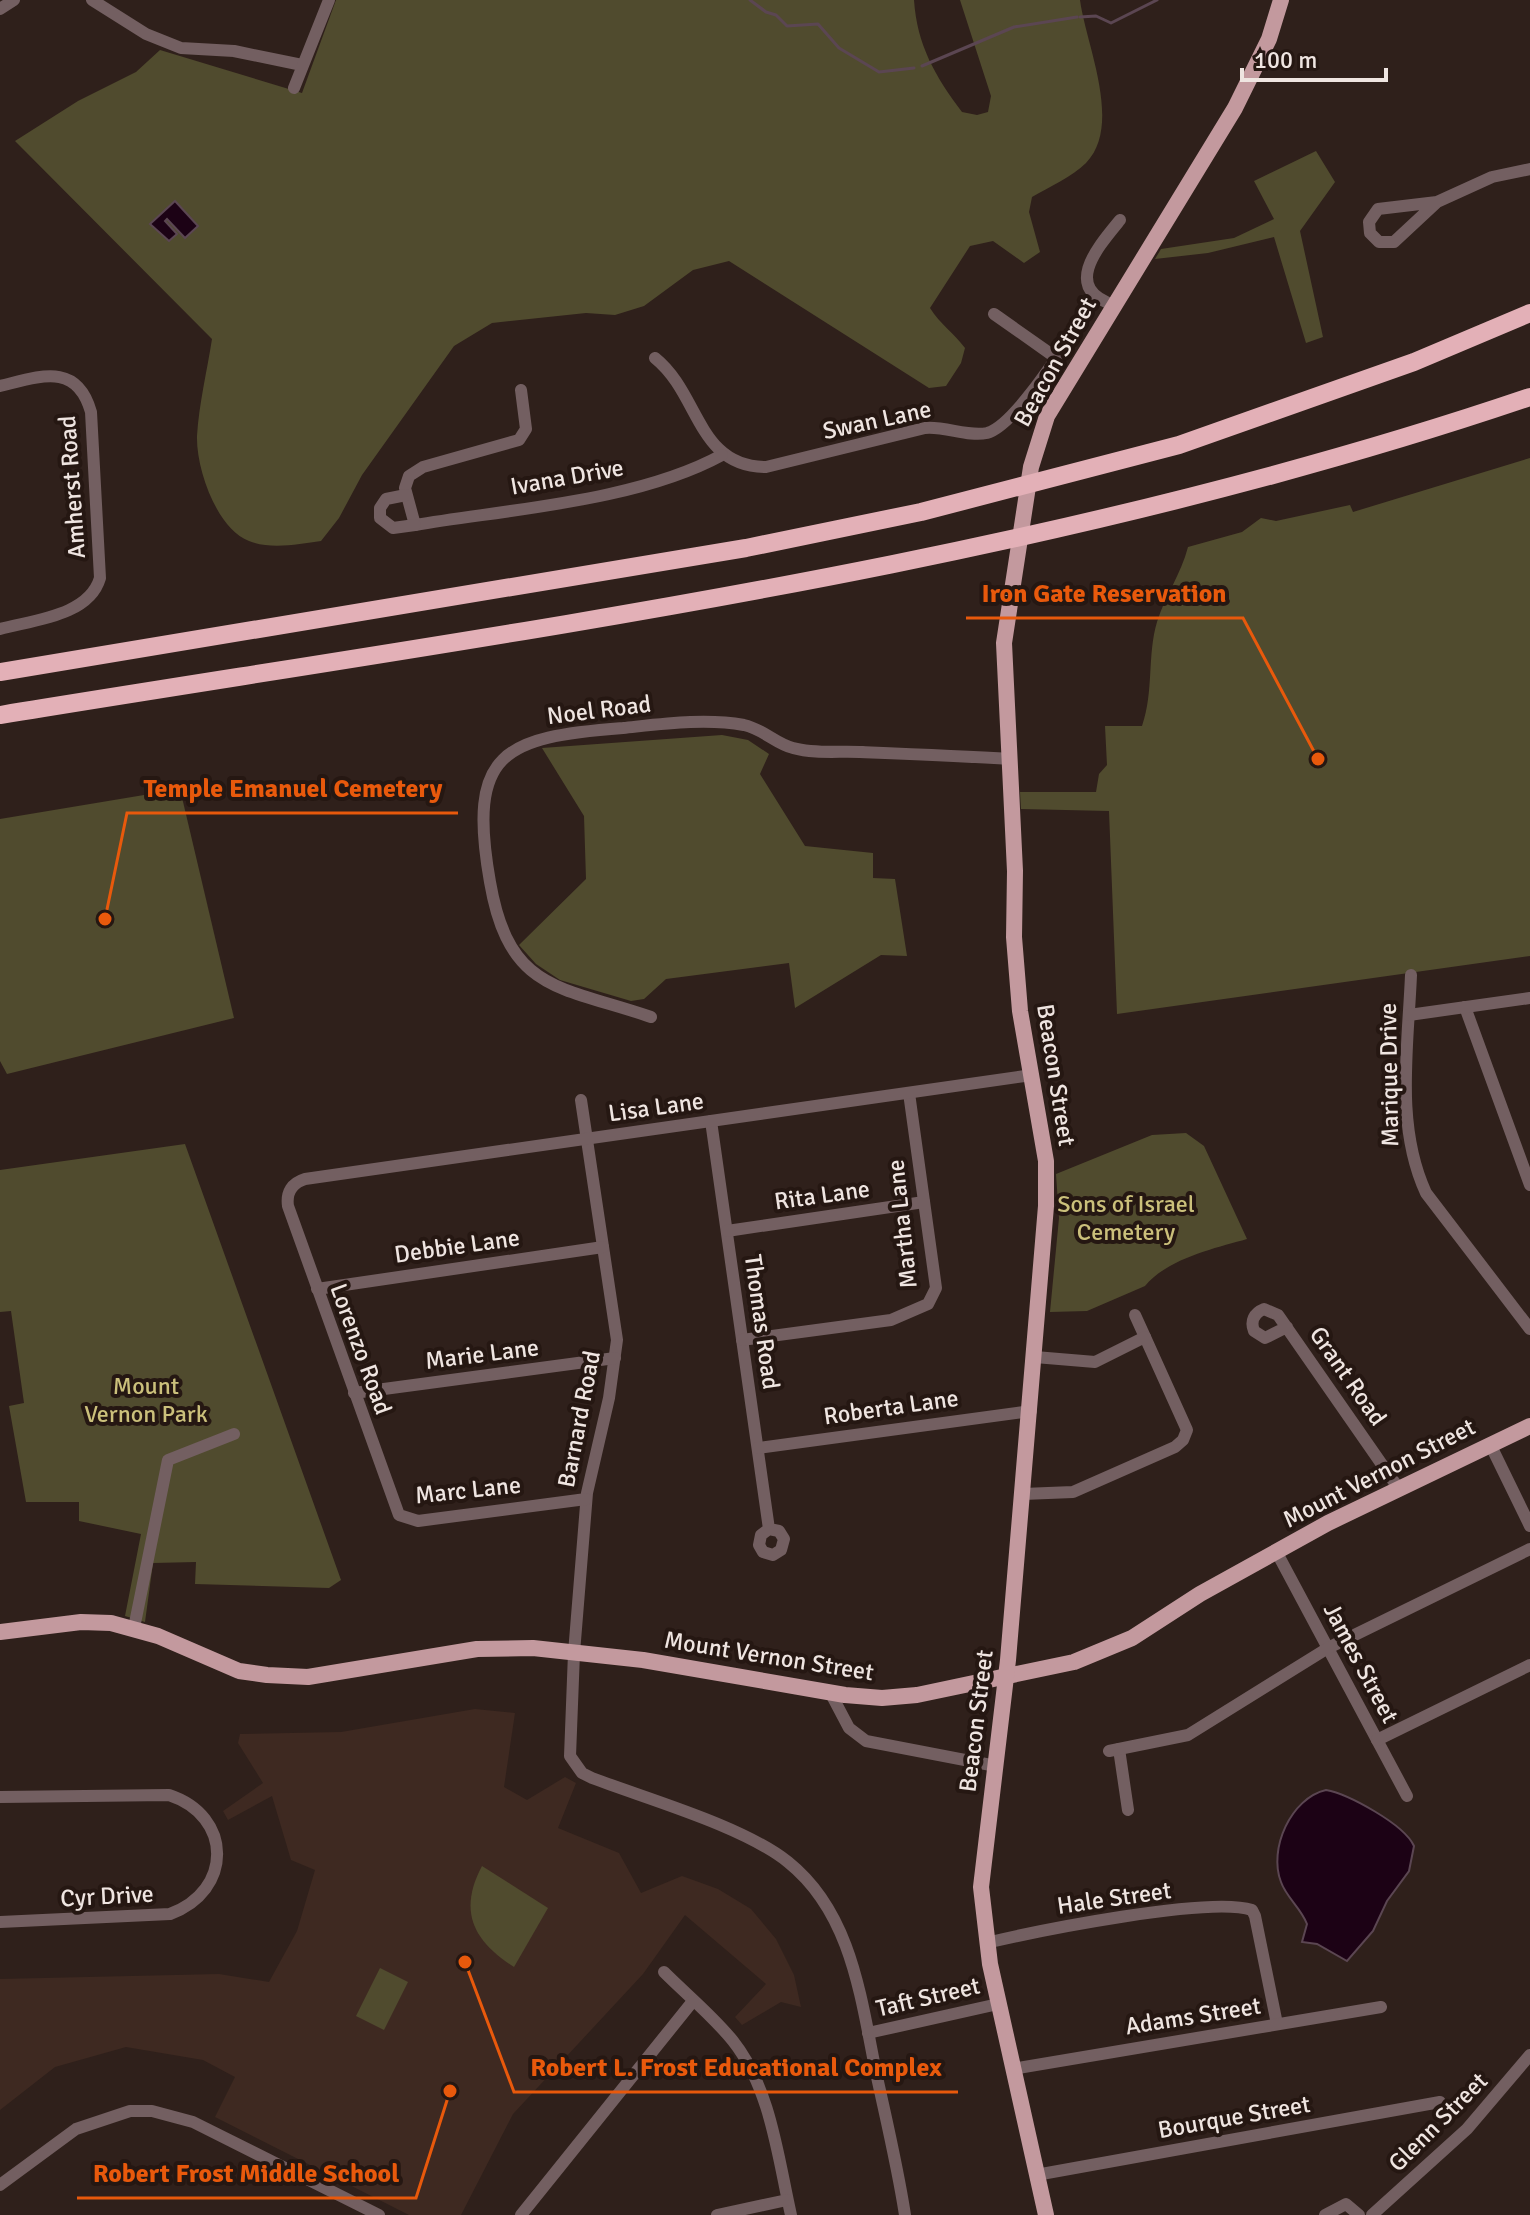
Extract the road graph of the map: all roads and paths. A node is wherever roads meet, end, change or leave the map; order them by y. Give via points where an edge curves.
1 (14, 0) edge
2 (92, 0) edge
3 (329, 0) edge
4 (1281, 0) edge
5 (0, 9) edge
6 (302, 65) junction
7 (294, 88) dead end
8 (1530, 169) edge
9 (1437, 202) junction
10 (1120, 220) dead end
11 (1096, 299) junction
12 (1114, 305) junction
13 (1530, 313) edge
14 (994, 314) dead end
15 (1055, 357) junction
16 (655, 358) dead end
17 (0, 386) edge
18 (521, 390) dead end
19 (1530, 397) edge
20 (722, 455) junction
21 (406, 495) junction
22 (415, 525) junction
23 (0, 629) edge
24 (0, 672) edge
25 (0, 715) edge
26 (1011, 759) junction
27 (1411, 975) dead end
28 (1530, 998) edge
29 (1465, 1007) junction
30 (1409, 1015) junction
31 (651, 1017) dead end
32 (1032, 1075) junction
33 (909, 1093) junction
34 (581, 1100) dead end
35 (711, 1121) junction
36 (586, 1139) junction
37 (1530, 1185) edge
38 (289, 1190) joint
39 (924, 1202) junction
40 (727, 1231) junction
41 (603, 1247) junction
42 (317, 1289) junction
43 (1135, 1315) dead end
44 (1287, 1327) dead end
45 (1529, 1327) edge
46 (1145, 1337) junction
47 (742, 1340) junction
48 (1035, 1357) junction
49 (615, 1358) junction
50 (354, 1393) junction
51 (1031, 1411) junction
52 (1530, 1426) edge
53 (234, 1434) dead end
54 (1490, 1444) junction
55 (758, 1448) junction
56 (1399, 1489) junction
57 (1023, 1494) junction
58 (586, 1499) junction
59 (403, 1518) joint
60 (1530, 1526) edge
61 (769, 1529) dead end
62 (1530, 1549) edge
63 (1276, 1551) junction
64 (134, 1628) junction
65 (0, 1632) edge
66 (1328, 1648) junction
67 (574, 1653) junction
68 (1530, 1665) edge
69 (1006, 1678) junction
70 (830, 1692) junction
71 (1377, 1740) junction
72 (996, 1766) junction
73 (1407, 1796) dead end
74 (0, 1797) edge
75 (1128, 1810) dead end
76 (0, 1922) edge
77 (986, 1943) junction
78 (664, 1972) dead end
79 (693, 2001) junction
80 (998, 2004) junction
81 (1381, 2007) dead end
82 (1277, 2024) junction
83 (868, 2033) junction
84 (1530, 2055) edge
85 (1012, 2069) junction
86 (1440, 2102) dead end
87 (1036, 2175) junction
88 (0, 2185) edge
89 (787, 2200) junction
90 (379, 2215) edge
91 (521, 2215) edge
92 (717, 2215) edge
93 (791, 2215) edge
94 (905, 2215) edge
95 (1046, 2215) edge
96 (1325, 2215) edge
97 (1359, 2215) edge
98 (1372, 2215) edge

1 - 5 street
2 - 6 street via 146,34 181,48 234,51
3 - 6 street
4 - 12 main road, Beacon Street via 1269,39 1235,108
6 - 7 street
8 - 9 street via 1492,177
9 - 9 street via 1378,209 1370,218 1370,233 1379,242 1394,242
10 - 11 street via 1102,242 1086,279
11 - 12 street
11 - 15 street, Swan Lane
12 - 26 main road, Beacon Street via 1047,416 1034,451 1004,643
13 - 24 highway via 1414,362 1179,445 864,525
14 - 15 street
15 - 20 street, Swan Lane via 1011,419 984,434 925,428 766,467 749,467
16 - 20 street via 672,375
17 - 23 street, Amherst Road via 33,378 78,383 91,412 100,578 88,600
18 - 21 street, Ivana Drive via 526,429 519,440 418,469 406,482
19 - 25 highway via 1317,462 1004,541 819,579
20 - 22 street, Ivana Drive via 642,487
21 - 22 street
21 - 22 street, Ivana Drive via 384,502 380,518 393,528
26 - 31 street, Noel Road via 791,748 746,726 710,722 572,732 511,750 489,780 484,801 490,880 503,936 537,977
26 - 32 main road, Beacon Street via 1014,937
27 - 30 street, Marique Drive
28 - 29 street
29 - 30 street
29 - 37 street
30 - 45 street, Marique Drive via 1406,1127 1416,1171 1426,1193
32 - 33 street, Lisa Lane
32 - 48 main road, Beacon Street via 1046,1161
33 - 35 street, Lisa Lane
33 - 39 street, Martha Lane
34 - 36 street, Barnard Road
35 - 36 street, Lisa Lane
35 - 40 street, Thomas Road
36 - 38 street, Lisa Lane via 305,1179
36 - 41 street, Barnard Road
38 - 42 street, Lorenzo Road via 288,1206
39 - 40 street, Rita Lane
39 - 47 street, Martha Lane via 936,1288 928,1304 891,1320
40 - 47 street, Thomas Road
41 - 42 street, Debbie Lane
41 - 49 street, Barnard Road
42 - 50 street, Lorenzo Road
43 - 46 street
44 - 56 street, Grant Road
46 - 48 street via 1095,1362
46 - 57 street via 1186,1422 1183,1440 1073,1492
47 - 55 street, Thomas Road
48 - 51 main road, Beacon Street
49 - 50 street, Marie Lane
49 - 58 street, Barnard Road
50 - 59 street, Lorenzo Road
51 - 55 street, Roberta Lane
51 - 57 main road, Beacon Street
52 - 54 main road, Mount Vernon Street
53 - 64 street via 168,1460
54 - 56 main road, Mount Vernon Street
54 - 60 street
55 - 61 street, Thomas Road
56 - 63 main road, Mount Vernon Street
57 - 69 main road, Beacon Street
58 - 59 street, Marc Lane via 418,1521
58 - 67 street, Barnard Road
62 - 66 street
63 - 66 street, James Street
63 - 69 main road, Mount Vernon Street via 1132,1638 1074,1662
64 - 65 main road, Mount Vernon Street via 81,1622
64 - 67 main road, Mount Vernon Street via 239,1671 267,1675 308,1677 477,1649
66 - 71 street, James Street
66 - 75 street via 1188,1735 1114,1750
67 - 70 main road, Mount Vernon Street
67 - 83 street, Barnard Road via 569,1747 573,1760 592,1778 753,1840 789,1863 816,1891 841,1934
68 - 71 street
69 - 70 main road, Mount Vernon Street via 896,1697
69 - 72 main road, Beacon Street
70 - 72 street via 849,1728 866,1741
71 - 73 street, James Street
72 - 77 main road, Beacon Street via 981,1887
74 - 76 street, Cyr Drive via 169,1795 204,1816 218,1854 205,1892 170,1914
77 - 80 main road, Beacon Street
77 - 82 street, Hale Street via 1201,1908 1248,1909 1255,1916
78 - 79 street
79 - 89 street via 735,2043 763,2096
79 - 91 street
80 - 83 street, Taft Street
80 - 85 main road, Beacon Street
81 - 82 street, Adams Street
82 - 85 street, Adams Street
83 - 94 street
84 - 98 street, Glenn Street via 1467,2129
85 - 87 main road, Beacon Street
86 - 87 street, Bourque Street
87 - 95 main road, Beacon Street
88 - 90 street via 76,2129 130,2111 152,2111 193,2122
89 - 92 street
89 - 93 street
96 - 97 street via 1346,2204

